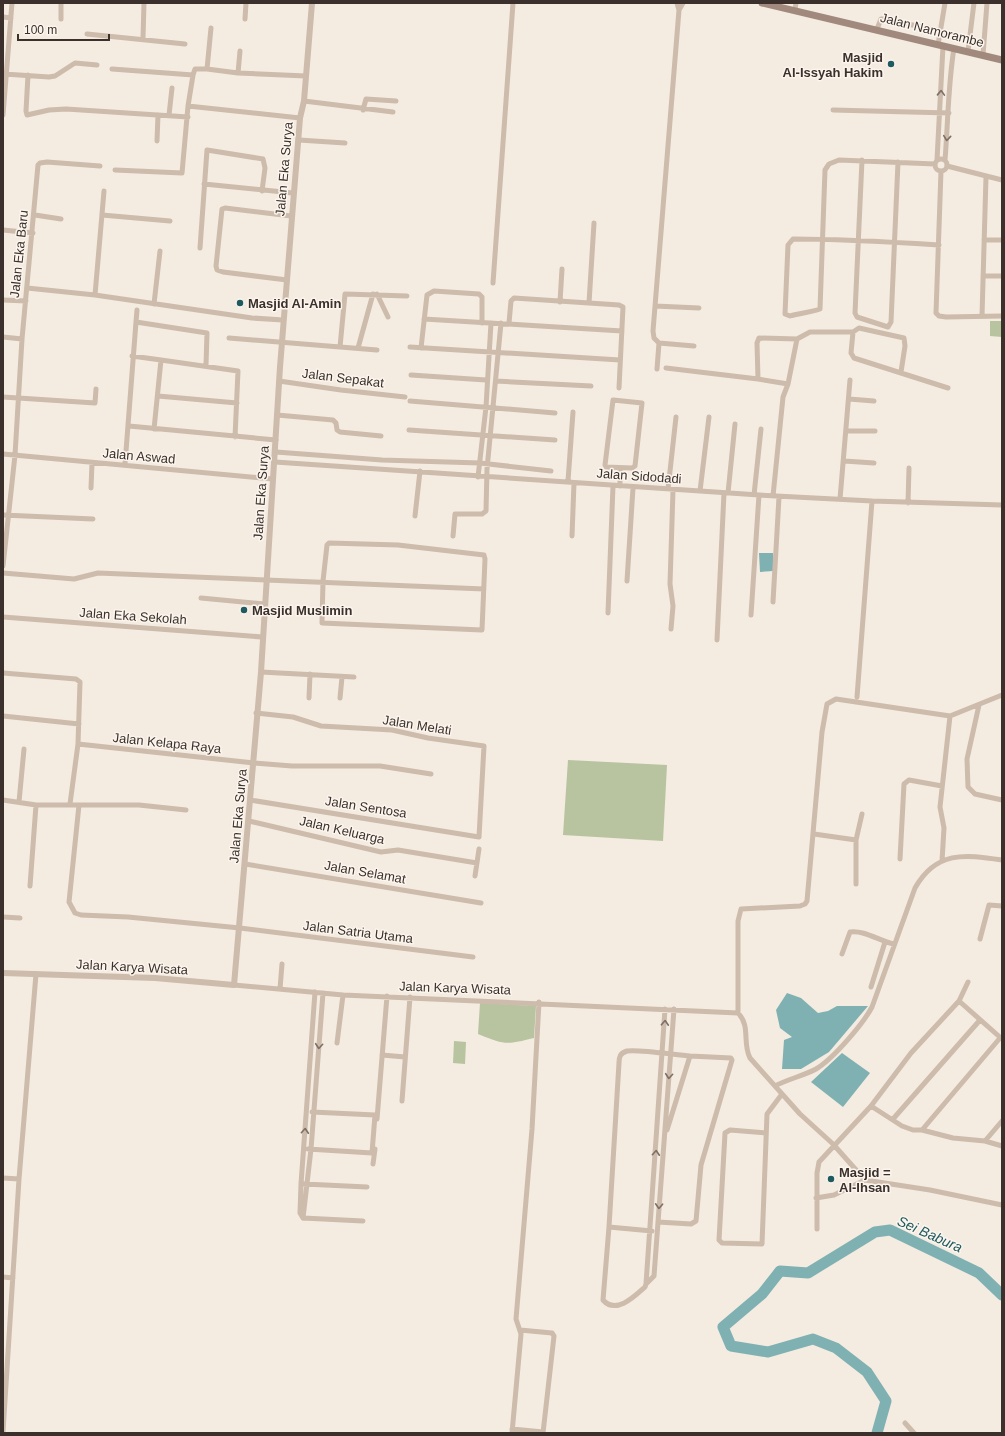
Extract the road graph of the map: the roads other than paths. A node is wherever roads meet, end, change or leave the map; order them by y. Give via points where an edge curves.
1 (12, 3) edge
2 (61, 3) edge
3 (144, 3) edge
4 (246, 3) edge
5 (312, 3) edge
6 (514, 3) edge
7 (677, 3) edge
8 (683, 3) edge
9 (764, 3) edge
10 (945, 3) edge
11 (974, 3) edge
12 (987, 3) edge
13 (796, 7) edge
14 (679, 10) junction
15 (3, 17) edge
16 (11, 18) junction
17 (61, 19) dead end
18 (245, 19) dead end
19 (211, 28) dead end
20 (877, 29) junction
21 (941, 31) junction
22 (87, 34) dead end
23 (143, 38) junction
24 (185, 44) dead end
25 (941, 45) junction
26 (954, 48) junction
27 (240, 51) dead end
28 (968, 51) junction
29 (983, 54) junction
30 (1002, 60) edge
31 (97, 65) dead end
32 (207, 68) junction
33 (112, 69) dead end
34 (238, 73) junction
35 (5, 74) edge
36 (28, 75) junction
37 (193, 75) junction
38 (306, 76) junction
39 (172, 88) dead end
40 (304, 101) junction
41 (396, 101) dead end
42 (188, 106) junction
43 (363, 110) junction
44 (833, 110) dead end
45 (393, 112) dead end
46 (941, 113) junction
47 (950, 113) junction
48 (3, 115) edge
49 (158, 115) junction
50 (169, 116) junction
51 (188, 117) junction
52 (300, 118) junction
53 (299, 140) junction
54 (156, 141) dead end
55 (345, 143) dead end
56 (862, 160) junction
57 (945, 160) junction
58 (898, 162) junction
59 (936, 162) junction
60 (100, 166) dead end
61 (947, 166) junction
62 (115, 170) dead end
63 (941, 171) junction
64 (986, 177) junction
65 (1002, 180) edge
66 (204, 184) junction
67 (262, 191) junction
68 (104, 192) dead end
69 (293, 193) junction
70 (35, 215) junction
71 (102, 215) junction
72 (291, 216) junction
73 (61, 218) dead end
74 (170, 221) dead end
75 (594, 223) dead end
76 (3, 230) edge
77 (32, 233) junction
78 (823, 240) junction
79 (984, 240) junction
80 (1002, 240) edge
81 (858, 242) junction
82 (894, 242) junction
83 (939, 245) junction
84 (200, 248) dead end
85 (160, 251) dead end
86 (562, 269) dead end
87 (983, 276) junction
88 (1002, 276) edge
89 (286, 280) junction
90 (493, 283) dead end
91 (27, 288) junction
92 (375, 294) junction
93 (95, 295) junction
94 (407, 296) dead end
95 (3, 300) edge
96 (26, 301) junction
97 (560, 302) junction
98 (588, 303) junction
99 (154, 304) junction
100 (656, 306) junction
101 (699, 308) dead end
102 (137, 310) dead end
103 (982, 316) junction
104 (1002, 316) edge
105 (388, 317) dead end
106 (424, 319) junction
107 (283, 320) junction
108 (136, 322) junction
109 (482, 323) junction
110 (491, 323) junction
111 (501, 323) junction
112 (509, 323) junction
113 (622, 331) junction
114 (853, 332) junction
115 (3, 337) edge
116 (229, 338) dead end
117 (22, 339) junction
118 (797, 339) junction
119 (282, 342) junction
120 (659, 342) junction
121 (694, 346) dead end
122 (340, 347) junction
123 (410, 347) dead end
124 (358, 348) junction
125 (422, 348) junction
126 (377, 350) dead end
127 (489, 352) junction
128 (499, 353) junction
129 (132, 356) junction
130 (160, 360) junction
131 (620, 360) junction
132 (206, 366) junction
133 (666, 368) dead end
134 (657, 369) dead end
135 (901, 372) junction
136 (411, 375) dead end
137 (758, 379) junction
138 (486, 380) junction
139 (496, 380) junction
140 (850, 380) dead end
141 (279, 381) junction
142 (788, 384) junction
143 (591, 386) dead end
144 (618, 388) dead end
145 (948, 388) dead end
146 (96, 389) dead end
147 (158, 396) junction
148 (3, 397) edge
149 (405, 397) dead end
150 (18, 398) junction
151 (849, 399) junction
152 (874, 401) dead end
153 (410, 402) dead end
154 (237, 403) junction
155 (486, 407) junction
156 (494, 407) junction
157 (573, 412) dead end
158 (555, 413) dead end
159 (277, 415) junction
160 (676, 417) dead end
161 (709, 418) dead end
162 (735, 424) dead end
163 (129, 426) junction
164 (761, 428) dead end
165 (154, 429) junction
166 (409, 430) dead end
167 (847, 431) junction
168 (875, 431) dead end
169 (381, 436) dead end
170 (483, 436) junction
171 (235, 437) junction
172 (491, 437) junction
173 (276, 440) junction
174 (554, 440) dead end
175 (276, 452) junction
176 (3, 454) edge
177 (15, 455) junction
178 (844, 461) junction
179 (275, 462) junction
180 (92, 463) junction
181 (480, 463) junction
182 (874, 463) dead end
183 (125, 464) junction
184 (488, 465) junction
185 (620, 468) junction
186 (909, 468) dead end
187 (420, 471) junction
188 (551, 471) dead end
189 (478, 477) junction
190 (487, 477) junction
191 (274, 479) junction
192 (568, 481) junction
193 (574, 483) junction
194 (613, 486) junction
195 (620, 486) junction
196 (91, 488) dead end
197 (633, 488) junction
198 (670, 489) junction
199 (700, 492) junction
200 (726, 493) junction
201 (757, 495) junction
202 (776, 496) junction
203 (840, 499) junction
204 (872, 502) junction
205 (908, 503) junction
206 (1002, 505) edge
207 (5, 515) edge
208 (415, 516) dead end
209 (93, 519) dead end
210 (453, 536) dead end
211 (572, 536) dead end
212 (3, 566) edge
213 (3, 573) edge
214 (266, 579) junction
215 (323, 581) junction
216 (627, 581) dead end
217 (484, 589) junction
218 (201, 598) dead end
219 (773, 602) dead end
220 (264, 604) junction
221 (608, 613) dead end
222 (751, 614) dead end
223 (3, 617) edge
224 (671, 629) dead end
225 (262, 637) junction
226 (716, 640) dead end
227 (261, 672) junction
228 (3, 673) edge
229 (310, 674) junction
230 (342, 677) junction
231 (354, 677) dead end
232 (1002, 695) edge
233 (857, 697) dead end
234 (309, 698) dead end
235 (340, 698) dead end
236 (979, 705) junction
237 (256, 713) junction
238 (3, 716) edge
239 (950, 716) junction
240 (79, 724) junction
241 (78, 744) junction
242 (24, 749) dead end
243 (254, 763) junction
244 (431, 774) dead end
245 (942, 786) junction
246 (3, 800) edge
247 (250, 800) junction
248 (1002, 800) edge
249 (19, 802) junction
250 (70, 804) junction
251 (36, 805) junction
252 (79, 805) junction
253 (186, 810) dead end
254 (862, 814) dead end
255 (249, 821) junction
256 (814, 834) junction
257 (479, 837) joint
258 (856, 840) junction
259 (479, 849) dead end
260 (900, 859) dead end
261 (1002, 860) edge
262 (942, 861) junction
263 (478, 863) junction
264 (245, 864) junction
265 (475, 876) dead end
266 (856, 884) dead end
267 (30, 886) dead end
268 (481, 903) dead end
269 (1002, 906) edge
270 (3, 917) edge
271 (20, 918) dead end
272 (240, 928) junction
273 (980, 939) dead end
274 (885, 942) junction
275 (894, 944) junction
276 (842, 954) dead end
277 (473, 957) dead end
278 (282, 964) dead end
279 (3, 973) edge
280 (36, 974) junction
281 (968, 982) dead end
282 (234, 984) junction
283 (871, 987) dead end
284 (280, 988) junction
285 (315, 992) junction
286 (323, 993) junction
287 (343, 995) junction
288 (387, 996) junction
289 (410, 998) junction
290 (960, 1001) junction
291 (539, 1002) junction
292 (665, 1009) junction
293 (674, 1009) junction
294 (738, 1013) junction
295 (980, 1020) junction
296 (1001, 1039) edge
297 (337, 1043) dead end
298 (663, 1054) junction
299 (671, 1054) junction
300 (382, 1055) junction
301 (405, 1056) junction
302 (690, 1056) junction
303 (775, 1086) junction
304 (782, 1094) junction
305 (402, 1101) dead end
306 (871, 1106) junction
307 (306, 1112) junction
308 (314, 1112) junction
309 (893, 1120) junction
310 (1002, 1121) edge
311 (922, 1130) junction
312 (766, 1133) junction
313 (664, 1139) junction
314 (985, 1141) junction
315 (833, 1144) junction
316 (1002, 1146) edge
317 (304, 1148) junction
318 (311, 1149) junction
319 (373, 1164) dead end
320 (3, 1178) edge
321 (19, 1179) junction
322 (865, 1180) junction
323 (301, 1184) junction
324 (307, 1184) junction
325 (367, 1187) dead end
326 (816, 1198) junction
327 (1002, 1205) edge
328 (303, 1218) junction
329 (363, 1221) dead end
330 (658, 1222) junction
331 (609, 1227) junction
332 (817, 1229) dead end
333 (650, 1231) junction
334 (657, 1231) junction
335 (3, 1278) edge
336 (13, 1278) junction
337 (646, 1284) junction
338 (520, 1330) junction
339 (4, 1405) edge
340 (905, 1423) dead end
341 (512, 1431) edge
342 (3, 1432) edge
343 (543, 1432) edge
344 (914, 1433) edge

1 - 16 street
2 - 17 street
3 - 23 street
4 - 18 street
5 - 38 street, Jalan Eka Surya
6 - 90 street
7 - 14 street
8 - 14 street
9 - 13 main road, Jalan Namorambe
10 - 21 street
11 - 28 street
12 - 29 street
13 - 20 main road, Jalan Namorambe
14 - 100 street
15 - 16 street
16 - 35 street
19 - 32 street
20 - 21 street via 884,19
20 - 25 main road, Jalan Namorambe
21 - 25 street
22 - 23 street
23 - 24 street
25 - 26 main road, Jalan Namorambe
46 -> 25 street
26 - 28 main road, Jalan Namorambe
26 - 47 street via 950,71
27 - 34 street
28 - 29 main road, Jalan Namorambe
29 - 30 main road, Jalan Namorambe
31 - 36 street via 75,63 55,76
32 - 34 street
32 - 37 street via 198,68
33 - 37 street
34 - 38 street
35 - 36 street
35 - 48 street
36 - 49 street via 27,115 59,109
37 - 42 street
38 - 40 street, Jalan Eka Surya
39 - 50 street
40 - 43 street
40 - 52 street, Jalan Eka Surya
41 - 43 street via 366,99
42 - 51 street
42 - 52 street
43 - 45 street
44 - 46 street
46 - 47 street
46 - 59 street
47 -> 57 street
49 - 50 street
49 - 54 street
50 - 51 street
51 - 62 street via 181,174
52 - 53 street, Jalan Eka Surya
53 - 55 street
53 - 69 street, Jalan Eka Surya
56 - 58 street
56 - 78 street via 839,160 831,162 826,167
56 - 81 street
57 - 59 street
57 - 61 street
58 - 59 street
58 - 82 street
59 - 63 street via 937,169
60 - 70 street, Jalan Eka Baru via 40,163
61 - 63 street
61 - 64 street
63 - 83 street
64 - 65 street
64 - 79 street
66 - 67 street
66 - 67 street via 206,154 207,150 211,150 263,159 266,168
66 - 84 street
67 - 69 street
68 - 71 street
69 - 72 street, Jalan Eka Surya
70 - 73 street
70 - 77 street, Jalan Eka Baru
71 - 74 street
71 - 93 street
72 - 89 street, Jalan Eka Surya
72 - 89 street via 222,209 216,266 217,270 223,272
75 - 98 street
76 - 77 street
77 - 91 street, Jalan Eka Baru
78 - 78 street via 793,239 788,243 786,315 820,309
78 - 81 street
79 - 80 street
79 - 87 street
81 - 82 street
81 - 82 street via 855,313 857,317 888,327 891,322
82 - 83 street
83 - 103 street via 936,313 946,317
85 - 99 street
86 - 97 street
87 - 88 street
87 - 103 street
89 - 107 street, Jalan Eka Surya
91 - 93 street
91 - 96 street, Jalan Eka Baru
92 - 94 street
92 - 105 street
92 - 122 street via 345,294
92 - 124 street
93 - 99 street
95 - 96 street
96 - 117 street, Jalan Eka Baru
97 - 98 street
97 - 112 street via 514,298 511,301
98 - 113 street via 622,306
99 - 107 street
100 - 101 street
100 - 120 street via 653,335
102 - 108 street
103 - 104 street
106 - 109 street
106 - 109 street via 427,295 430,292 476,293 482,297
106 - 125 street
107 - 119 street, Jalan Eka Surya
108 - 129 street
108 - 132 street via 207,333
109 - 110 street
110 - 111 street
110 - 127 street
111 - 112 street
111 - 128 street
112 - 113 street
113 - 131 street
114 - 118 street via 810,332
114 - 135 street via 851,353 854,358
114 - 135 street via 857,328 862,328 904,338
115 - 117 street
116 - 119 street
117 - 150 street, Jalan Eka Baru
118 - 137 street via 761,337 758,340
118 - 142 street
119 - 122 street
119 - 141 street, Jalan Eka Surya
120 - 121 street
120 - 134 street
122 - 124 street
123 - 125 street
124 - 126 street
125 - 127 street
127 - 128 street
127 - 138 street
128 - 131 street
128 - 139 street
129 - 130 street
129 - 163 street
130 - 132 street
130 - 147 street
131 - 144 street
132 - 154 street via 239,372
133 - 137 street
135 - 145 street
136 - 138 street
137 - 142 street
138 - 155 street
139 - 143 street
139 - 156 street
140 - 151 street
141 - 149 street, Jalan Sepakat
141 - 159 street, Jalan Eka Surya
142 - 202 street via 783,397
146 - 150 street via 95,404
147 - 154 street
147 - 165 street
148 - 150 street
150 - 177 street, Jalan Eka Baru
151 - 152 street
151 - 167 street
153 - 155 street
154 - 171 street
155 - 156 street
155 - 170 street
156 - 158 street
156 - 172 street
157 - 192 street
159 - 169 street via 333,420 340,432
159 - 173 street, Jalan Eka Surya
160 - 198 street
161 - 199 street
162 - 200 street
163 - 165 street
163 - 183 street
164 - 201 street
165 - 171 street
166 - 170 street
167 - 168 street
167 - 178 street
170 - 172 street
170 - 181 street
171 - 173 street
172 - 174 street
172 - 184 street
173 - 175 street, Jalan Eka Surya
175 - 179 street, Jalan Eka Surya
175 - 181 street via 382,460
176 - 177 street, Jalan Aswad
177 - 180 street, Jalan Aswad
177 - 207 street, Jalan Eka Baru
178 - 182 street
178 - 203 street
179 - 187 street, Jalan Sidodadi
179 - 191 street, Jalan Eka Surya
180 - 183 street, Jalan Aswad
180 - 196 street
181 - 184 street
181 - 189 street
183 - 191 street, Jalan Aswad
184 - 188 street
184 - 190 street
185 - 185 street via 635,466 642,403 613,400 605,465
185 - 195 street
186 - 205 street
187 - 189 street, Jalan Sidodadi
187 - 208 street
189 - 190 street, Jalan Sidodadi
190 - 192 street, Jalan Sidodadi
190 - 210 street via 485,513 455,514
191 - 214 street, Jalan Eka Surya
192 - 193 street, Jalan Sidodadi
193 - 194 street, Jalan Sidodadi
193 - 211 street
194 - 195 street, Jalan Sidodadi
194 - 221 street
195 - 197 street, Jalan Sidodadi
197 - 198 street, Jalan Sidodadi
197 - 216 street
198 - 199 street, Jalan Sidodadi
198 - 224 street via 670,584 673,606
199 - 200 street, Jalan Sidodadi
200 - 201 street, Jalan Sidodadi
200 - 226 street
201 - 202 street, Jalan Sidodadi
201 - 222 street
202 - 203 street, Jalan Sidodadi
202 - 219 street
203 - 204 street, Jalan Sidodadi
204 - 205 street, Jalan Sidodadi
204 - 233 street
205 - 206 street, Jalan Sidodadi
207 - 209 street
207 - 212 street, Jalan Eka Baru
213 - 214 street via 74,579 98,573
214 - 215 street
214 - 220 street, Jalan Eka Surya
215 - 217 street
215 - 217 street via 329,543 398,544 484,555
215 - 217 street via 321,622 325,624 482,630
218 - 220 street
220 - 225 street, Jalan Eka Surya
223 - 225 street, Jalan Eka Sekolah
225 - 227 street, Jalan Eka Surya
227 - 229 street
227 - 237 street, Jalan Eka Surya
228 - 240 street via 79,680
229 - 230 street
229 - 234 street
230 - 231 street
230 - 235 street
232 - 236 street
236 - 239 street
236 - 248 street via 968,759 968,787 975,794
237 - 243 street, Jalan Eka Surya
237 - 257 street, Jalan Melati via 293,717 321,726 392,730 484,746
238 - 240 street
239 - 245 street
239 - 256 street via 836,699 829,702 822,732
240 - 241 street
241 - 243 street, Jalan Kelapa Raya
241 - 250 street
242 - 249 street
243 - 244 street, Jalan Kelapa Raya via 292,766 380,766
243 - 247 street, Jalan Eka Surya
245 - 260 street via 909,780 904,784
245 - 262 street
246 - 249 street
247 - 255 street, Jalan Eka Surya
247 - 257 street, Jalan Sentosa
249 - 251 street
250 - 251 street
250 - 252 street
251 - 267 street
252 - 253 street via 138,805
252 - 272 street, Jalan Satria Utama via 69,902 75,913
254 - 258 street
255 - 263 street, Jalan Keluarga via 380,852 398,850
255 - 264 street, Jalan Eka Surya
256 - 258 street
256 - 294 street via 805,904 743,908 739,913
258 - 266 street
259 - 263 street
261 - 262 street via 968,856
262 - 275 street via 922,875
263 - 265 street
264 - 268 street, Jalan Selamat
264 - 272 street, Jalan Eka Surya
269 - 273 street via 989,905
270 - 271 street
272 - 277 street, Jalan Satria Utama
272 - 282 street, Jalan Eka Surya
274 - 275 street
274 - 276 street via 860,932 850,932
274 - 283 street
275 - 303 street via 867,1018 818,1068
278 - 284 street
279 - 280 street, Jalan Karya Wisata
280 - 282 street, Jalan Karya Wisata via 155,978
280 - 321 street
281 - 290 street
282 - 284 street, Jalan Karya Wisata
284 - 285 street, Jalan Karya Wisata
285 - 286 street, Jalan Karya Wisata
285 - 307 street
286 - 287 street, Jalan Karya Wisata
286 -> 308 street
287 - 288 street, Jalan Karya Wisata
287 - 297 street
288 - 289 street, Jalan Karya Wisata
288 - 300 street
289 - 291 street, Jalan Karya Wisata
289 - 301 street
290 - 295 street
290 - 306 street via 911,1053
291 - 292 street, Jalan Karya Wisata
291 - 338 street via 532,1128 516,1319
292 - 293 street, Jalan Karya Wisata
298 -> 292 street
293 - 294 street, Jalan Karya Wisata
293 - 299 street
294 - 303 street via 745,1024 747,1052
295 - 296 street
295 - 309 street
296 - 311 street
298 - 299 street
298 - 331 street via 628,1051 620,1056
333 -> 298 street
299 - 302 street
299 -> 313 street
300 - 301 street
300 - 319 street
301 - 305 street
302 - 313 street
302 - 330 street via 732,1059 701,1165 696,1220 691,1224
303 - 304 street
304 - 312 street via 767,1114
304 - 315 street
306 - 309 street
306 - 315 street
307 - 308 street
317 -> 307 street
308 - 318 street
308 - 318 street via 375,1116 372,1153
309 - 311 street via 913,1130
310 - 314 street
311 - 314 street via 953,1138
312 - 312 street via 730,1130 725,1133 719,1240 722,1243 762,1244
313 -> 330 street
314 - 316 street
315 - 322 street
315 - 326 street via 817,1167
317 - 318 street
317 - 323 street
318 - 324 street
320 - 321 street
321 - 336 street
322 - 326 street via 834,1194
322 - 327 street
323 - 324 street
323 - 328 street via 300,1213
324 - 325 street
324 - 328 street
326 - 332 street
328 - 329 street
330 - 334 street
331 - 333 street
331 - 337 street via 604,1301 614,1305 627,1303
333 - 334 street
333 - 337 street
334 - 337 street via 654,1276
335 - 336 street
336 - 339 street
338 - 341 street
338 - 343 street via 552,1333 554,1336
339 - 342 street
340 - 344 street
341 - 343 street

